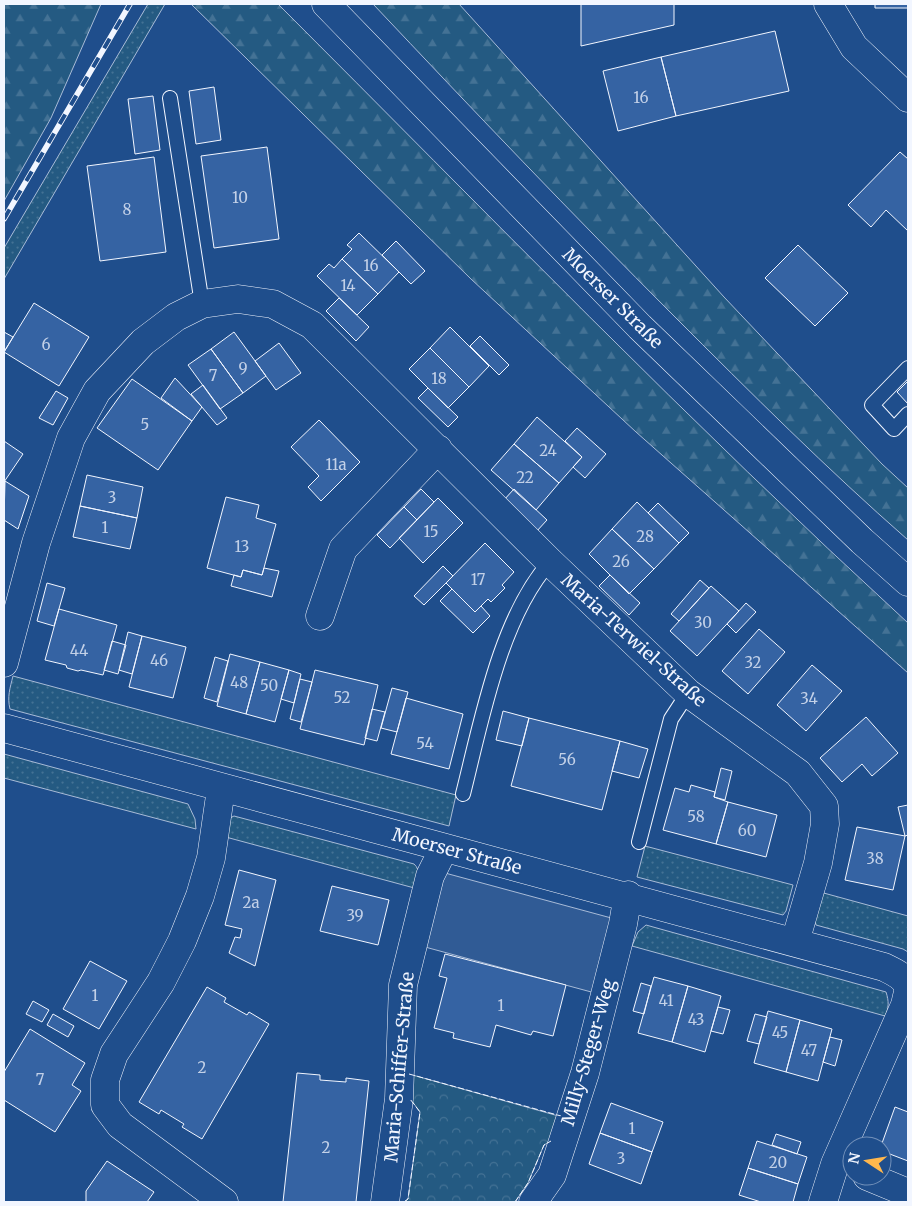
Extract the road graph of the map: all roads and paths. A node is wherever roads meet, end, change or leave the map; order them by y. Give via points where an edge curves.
1 (326, 4) edge
2 (828, 4) edge
3 (170, 98) dead end
4 (908, 98) edge
5 (202, 304) junction
6 (908, 368) edge
7 (908, 414) edge
8 (438, 449) junction
9 (550, 562) junction
10 (908, 582) edge
11 (320, 616) dead end
12 (4, 663) edge
13 (688, 693) junction
14 (4, 728) edge
15 (221, 788) junction
16 (463, 794) dead end
17 (639, 842) dead end
18 (444, 848) junction
19 (628, 896) junction
20 (795, 942) junction
21 (908, 987) edge
22 (856, 1136) edge
23 (842, 1170) edge
24 (891, 1186) edge
25 (908, 1193) edge
26 (224, 1202) edge
27 (385, 1202) edge
28 (533, 1202) edge
29 (823, 1202) edge

1 - 10 street, Moerser Straße via 640,327
2 - 4 street via 854,47
3 - 5 lane
5 - 8 street, Maria-Terwiel-Straße via 238,299 273,304 312,325
5 - 12 street, Maria-Terwiel-Straße via 176,317 143,342 97,391 71,438 36,544
6 - 7 lane via 872,406 894,429
8 - 9 street, Maria-Terwiel-Straße
8 - 11 street via 343,549
9 - 13 street, Maria-Terwiel-Straße
9 - 16 lane via 523,603 505,642
13 - 17 lane via 671,719
13 - 20 street, Maria-Terwiel-Straße via 798,773 824,806 825,824 818,863
14 - 15 street, Moerser Straße
15 - 18 street, Moerser Straße
15 - 26 street via 211,858 200,896 161,982 114,1054 105,1080 106,1105 120,1125
18 - 19 street, Moerser Straße
18 - 27 street, Maria-Schiffer-Straße via 430,876 403,985 399,1099
19 - 20 street, Moerser Straße
19 - 28 street, Milly-Steger-Weg via 585,1073 552,1175
20 - 21 street, Moerser Straße via 884,967 897,974
21 - 22 street via 905,1005
23 - 29 street
24 - 25 street

